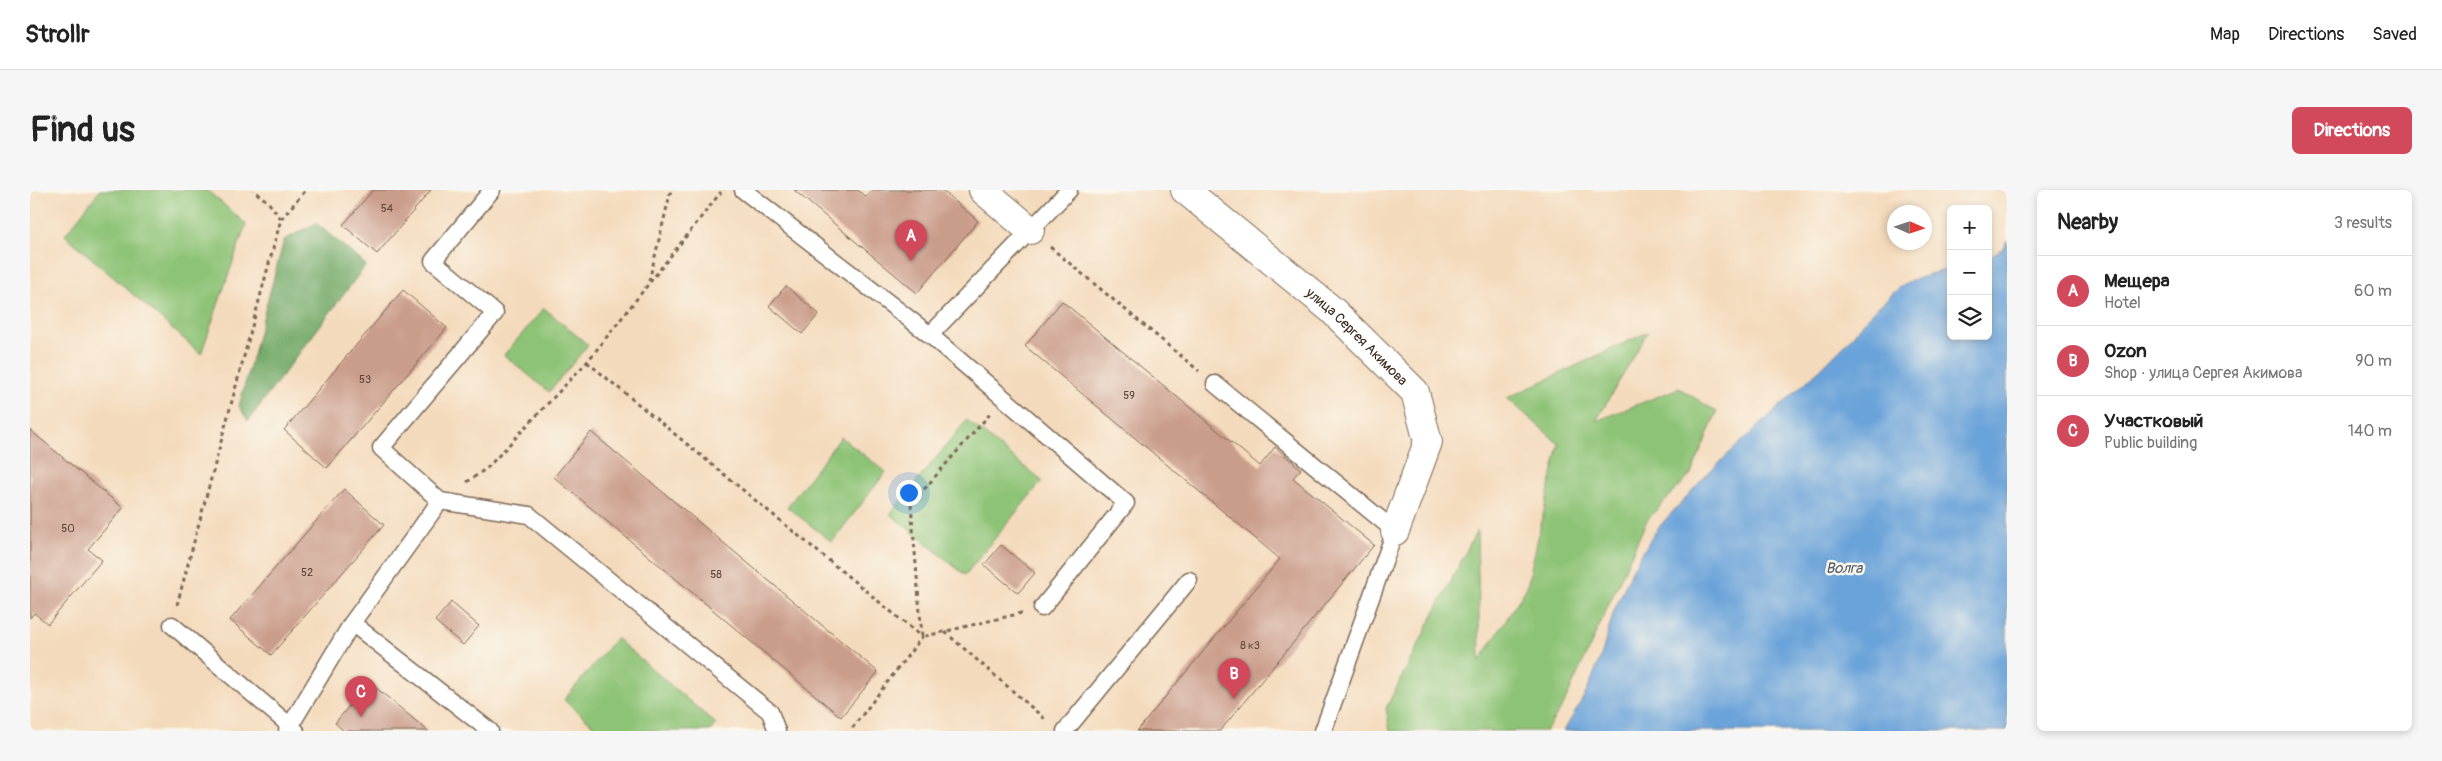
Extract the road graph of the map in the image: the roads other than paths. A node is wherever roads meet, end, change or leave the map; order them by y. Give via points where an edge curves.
1 (492, 190) edge
2 (743, 190) edge
3 (983, 190) edge
4 (1069, 190) edge
5 (1185, 190) edge
6 (1030, 230) junction
7 (930, 335) junction
8 (1215, 384) road end
9 (440, 501) junction
10 (1395, 531) junction
11 (1189, 580) dead end
12 (1042, 608) road end
13 (352, 622) junction
14 (172, 625) road end
15 (1058, 728) edge
16 (291, 729) edge
17 (490, 731) edge
18 (777, 731) edge
19 (1323, 731) edge

1 - 9 lane via 433,261 495,313 381,448
2 - 7 lane
3 - 6 street
4 - 6 lane
5 - 10 street, улица Сергея Акимова via 1332,310 1415,392 1428,442
6 - 7 lane
7 - 12 lane via 1126,503
8 - 10 lane
9 - 13 lane
9 - 18 lane via 529,515 770,712
10 - 19 lane
11 - 15 lane
13 - 16 lane
13 - 17 lane
14 - 16 lane

